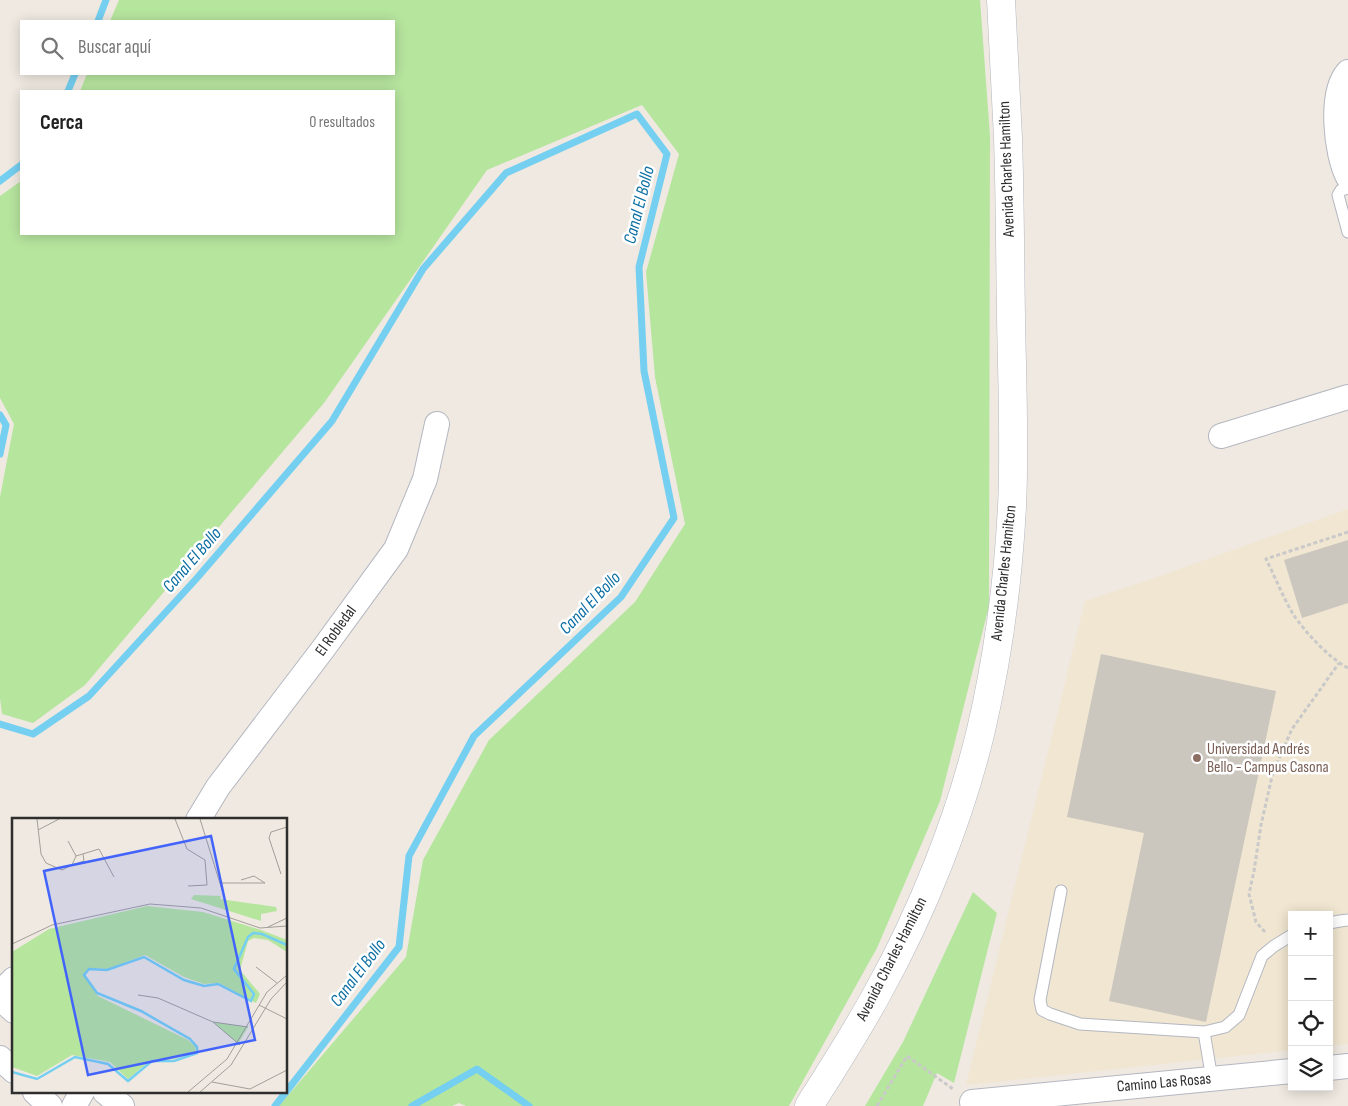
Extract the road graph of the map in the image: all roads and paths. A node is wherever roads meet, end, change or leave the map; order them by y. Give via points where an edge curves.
1 (1000, 0) edge
2 (1348, 72) edge
3 (1348, 178) edge
4 (1348, 188) edge
5 (1348, 232) edge
6 (1348, 397) edge
7 (437, 424) dead end
8 (1221, 436) dead end
9 (1348, 532) edge
10 (1340, 664) junction
11 (1348, 668) edge
12 (199, 818) edge
13 (1061, 891) dead end
14 (1348, 920) edge
15 (1333, 923) edge
16 (1288, 937) edge
17 (1277, 944) junction
18 (12, 981) edge
19 (0, 993) edge
20 (0, 998) edge
21 (12, 1009) edge
22 (1204, 1032) junction
23 (0, 1058) edge
24 (1348, 1066) edge
25 (1333, 1068) edge
26 (12, 1069) edge
27 (1288, 1071) edge
28 (1212, 1078) junction
29 (37, 1094) edge
30 (81, 1094) edge
31 (107, 1094) edge
32 (1037, 1101) edge
33 (972, 1102) joint
34 (50, 1106) edge
35 (74, 1106) edge
36 (122, 1106) edge
37 (809, 1106) edge
38 (877, 1106) edge

1 - 37 street, Avenida Charles Hamilton via 1008,138 1013,444 1008,570 992,678 965,786 925,894 878,992
2 - 3 street via 1338,94 1336,115 1341,162
4 - 5 lane via 1338,195
6 - 8 street
7 - 12 street, El Robledal via 425,479 396,548 218,787
9 - 10 path via 1266,558 1294,615 1314,640
10 - 11 path
10 - 17 path via 1292,728 1273,772 1249,894 1256,922
13 - 22 lane via 1040,1000 1042,1010 1080,1024
14 - 15 lane
16 - 17 lane
17 - 22 lane via 1262,956 1239,1015 1225,1027
18 - 19 street
20 - 21 street
22 - 28 lane
23 - 26 street
24 - 25 street
27 - 28 street, Camino Las Rosas
28 - 32 street, Camino Las Rosas
29 - 34 street
30 - 35 street
31 - 36 street
32 - 33 street, Camino Las Rosas
33 - 38 path via 907,1056

